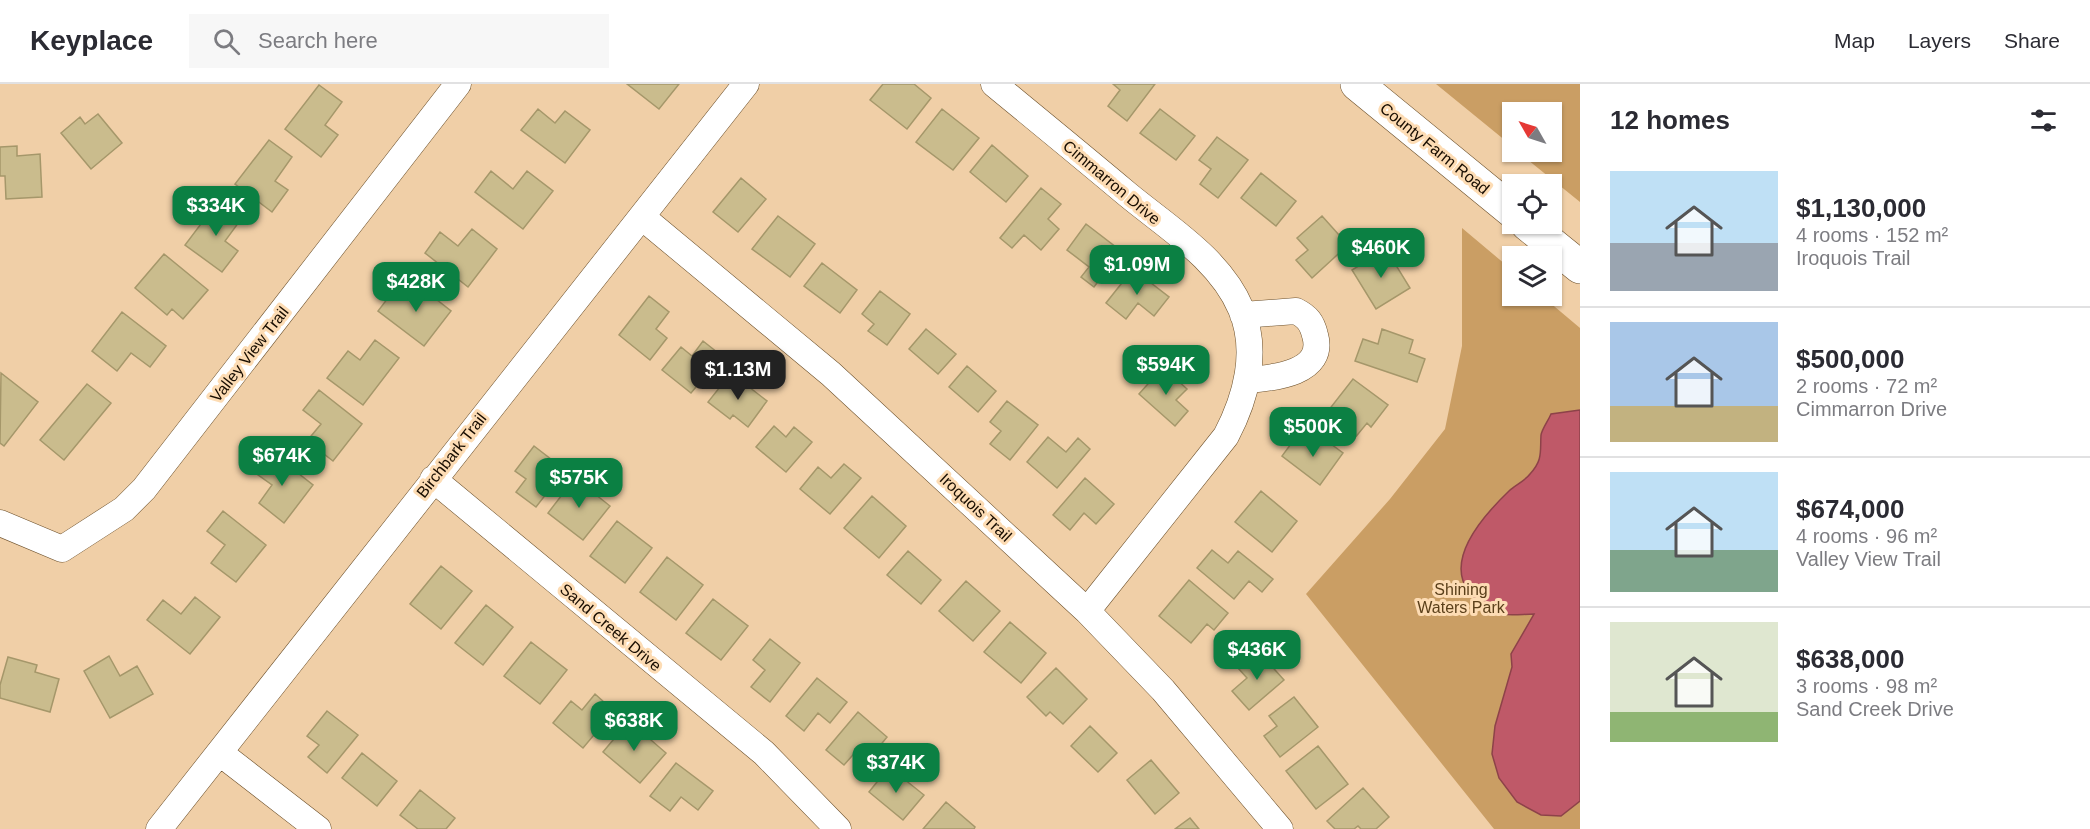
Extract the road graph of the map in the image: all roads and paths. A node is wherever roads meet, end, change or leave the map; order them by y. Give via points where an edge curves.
1 (458, 84) edge
2 (746, 84) edge
3 (994, 84) edge
4 (1358, 84) edge
5 (1502, 203) edge
6 (642, 217) junction
7 (1539, 234) edge
8 (1580, 267) edge
9 (1243, 315) junction
10 (1248, 380) junction
11 (433, 479) junction
12 (0, 523) edge
13 (1087, 611) junction
14 (219, 753) junction
15 (159, 829) edge
16 (318, 829) edge
17 (838, 829) edge
18 (1280, 829) edge

1 - 12 street, Valley View Trail via 152,480 124,509 62,549
2 - 6 street, Birchbark Trail
3 - 9 street, Cimmarron Drive via 1204,258 1233,294
4 - 5 main road, County Farm Road
6 - 11 street, Birchbark Trail
6 - 13 street, Iroquois Trail via 831,374
7 - 8 main road
9 - 10 street, Cimmarron Drive via 1249,347
9 - 10 street via 1296,311 1312,323 1318,344 1311,362 1293,373
10 - 13 street, Cimmarron Drive via 1241,408 1211,458
11 - 14 street, Birchbark Trail
11 - 17 street, Sand Creek Drive via 764,753
13 - 18 street, Iroquois Trail via 1163,690
14 - 15 street, Birchbark Trail
14 - 16 street

